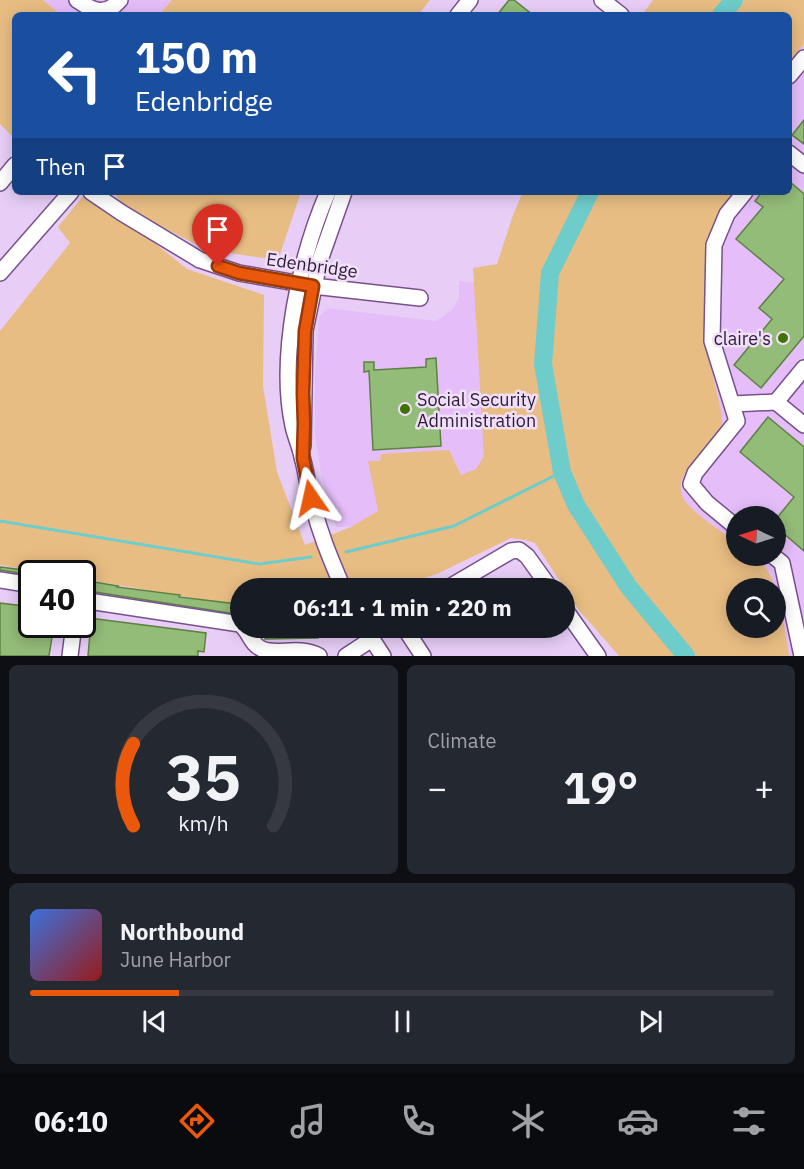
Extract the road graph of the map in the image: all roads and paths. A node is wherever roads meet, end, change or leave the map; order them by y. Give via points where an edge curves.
1 (77, 0) edge
2 (120, 0) edge
3 (470, 0) edge
4 (602, 0) edge
5 (460, 12) edge
6 (617, 12) edge
7 (804, 58) edge
8 (792, 72) edge
9 (792, 155) edge
10 (804, 165) edge
11 (12, 169) edge
12 (0, 183) edge
13 (68, 195) edge
14 (95, 195) edge
15 (327, 195) edge
16 (343, 195) edge
17 (743, 195) edge
18 (0, 273) edge
19 (306, 285) junction
20 (420, 298) dead end
21 (804, 368) edge
22 (776, 402) junction
23 (732, 404) junction
24 (804, 425) edge
25 (726, 518) edge
26 (783, 566) edge
27 (339, 578) edge
28 (465, 578) edge
29 (543, 578) edge
30 (0, 580) edge
31 (18, 583) edge
32 (96, 602) edge
33 (230, 624) edge
34 (575, 624) edge
35 (72, 638) edge
36 (250, 638) edge
37 (363, 638) edge
38 (371, 638) edge
39 (411, 638) edge
40 (70, 656) edge
41 (319, 656) edge
42 (346, 656) edge
43 (383, 656) edge
44 (423, 656) edge
45 (598, 656) edge
46 (802, 656) edge

1 - 2 street via 102,11 113,9
3 - 5 street
4 - 6 street
7 - 8 street
9 - 10 street
11 - 12 street
13 - 18 street
14 - 19 street, Edenbridge via 200,260 239,273
15 - 19 street via 315,224
16 - 19 street
17 - 23 street via 728,214 714,245 712,341
19 - 20 street, Edenbridge
19 - 27 street via 291,338 293,426 320,531
21 - 22 street
22 - 23 street
22 - 24 street
23 - 25 street via 737,421 694,473 691,484
26 - 46 street
28 - 29 street via 519,550
30 - 31 street
32 - 33 street
34 - 45 street
35 - 40 street
36 - 41 street via 263,651 302,650
37 - 42 street
38 - 43 street
39 - 44 street

